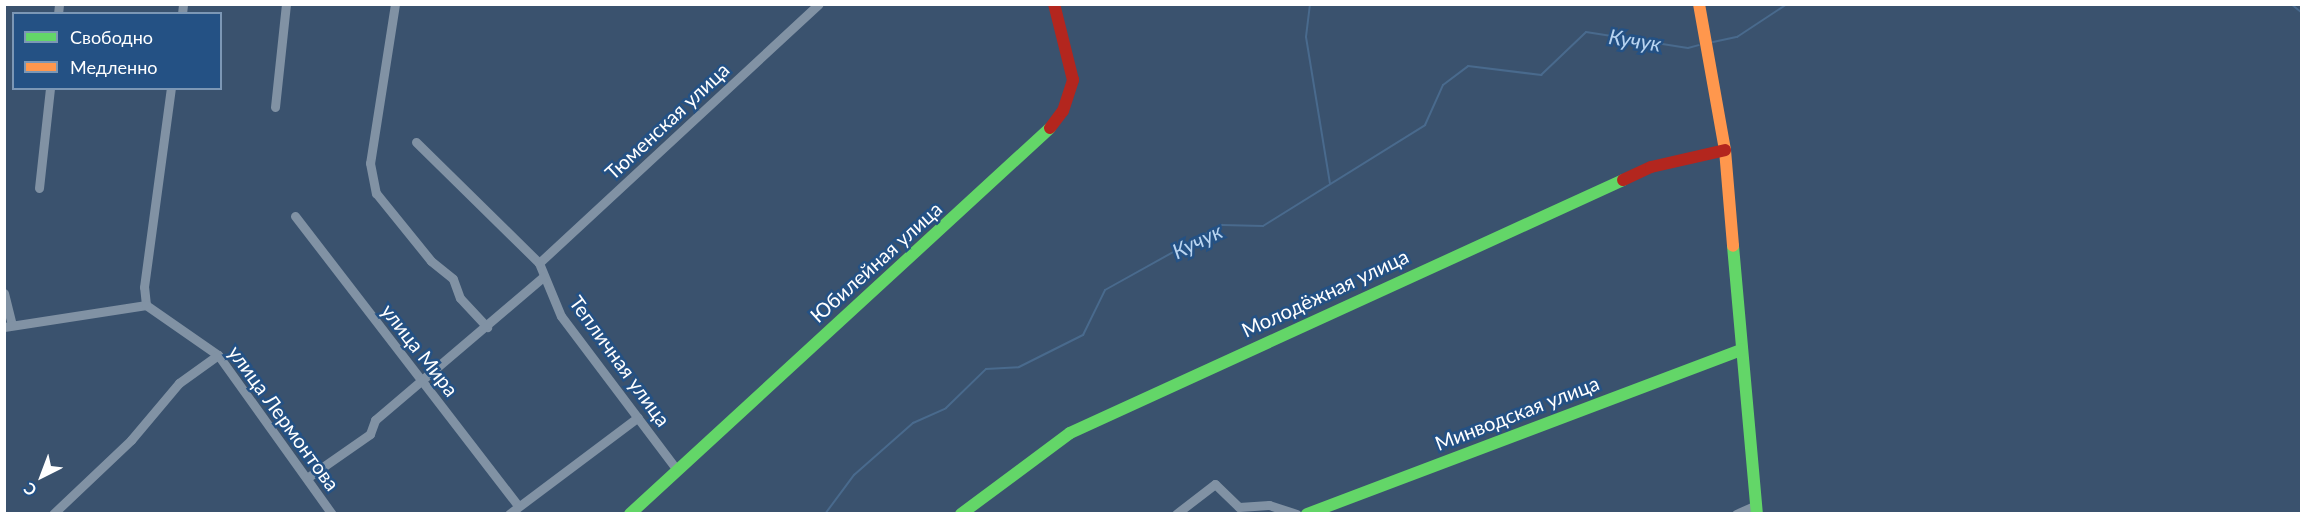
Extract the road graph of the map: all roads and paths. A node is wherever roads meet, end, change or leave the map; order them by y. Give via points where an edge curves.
1 (286, 4) edge
2 (395, 4) edge
3 (819, 4) edge
4 (1054, 4) edge
5 (1699, 4) edge
6 (50, 90) edge
7 (171, 90) edge
8 (275, 107) dead end
9 (416, 142) dead end
10 (1725, 150) junction
11 (39, 188) dead end
12 (295, 216) dead end
13 (539, 263) junction
14 (543, 277) junction
15 (4, 293) edge
16 (146, 304) junction
17 (8, 326) edge
18 (487, 327) junction
19 (1742, 350) junction
20 (218, 355) junction
21 (422, 383) junction
22 (638, 417) junction
23 (677, 470) junction
24 (307, 478) junction
25 (518, 506) junction
26 (1757, 509) edge
27 (1237, 510) edge
28 (53, 513) edge
29 (332, 513) edge
30 (509, 513) edge
31 (630, 513) edge
32 (961, 513) edge
33 (1176, 513) edge
34 (1292, 513) edge
35 (1307, 513) edge
36 (1736, 513) edge

1 - 8 street
2 - 18 street via 370,162 376,193 431,261 453,279 460,298
3 - 13 street, Тюменская улица
4 - 23 street, Юбилейная улица via 1073,80 1067,104 1050,128
5 - 10 street
6 - 11 street
7 - 16 street via 144,287
9 - 13 street, Тепличная улица
10 - 19 street
10 - 32 street, Молодёжная улица via 1651,167 1081,428
12 - 21 street, улица Мира
13 - 14 street, Тепличная улица
14 - 18 street
14 - 22 street, Тепличная улица via 561,316
15 - 17 street
16 - 17 street
16 - 20 street, улица Лермонтова
18 - 21 street
19 - 26 street
19 - 35 street, Минводская улица
20 - 24 street, улица Лермонтова
20 - 28 street via 178,383 131,440
21 - 24 street via 375,420 370,434
21 - 25 street, улица Мира
22 - 23 street, Тепличная улица
22 - 25 street
23 - 31 street, Юбилейная улица
24 - 29 street, улица Лермонтова
25 - 30 street
26 - 36 street
27 - 33 street via 1215,484
27 - 34 street via 1269,506

